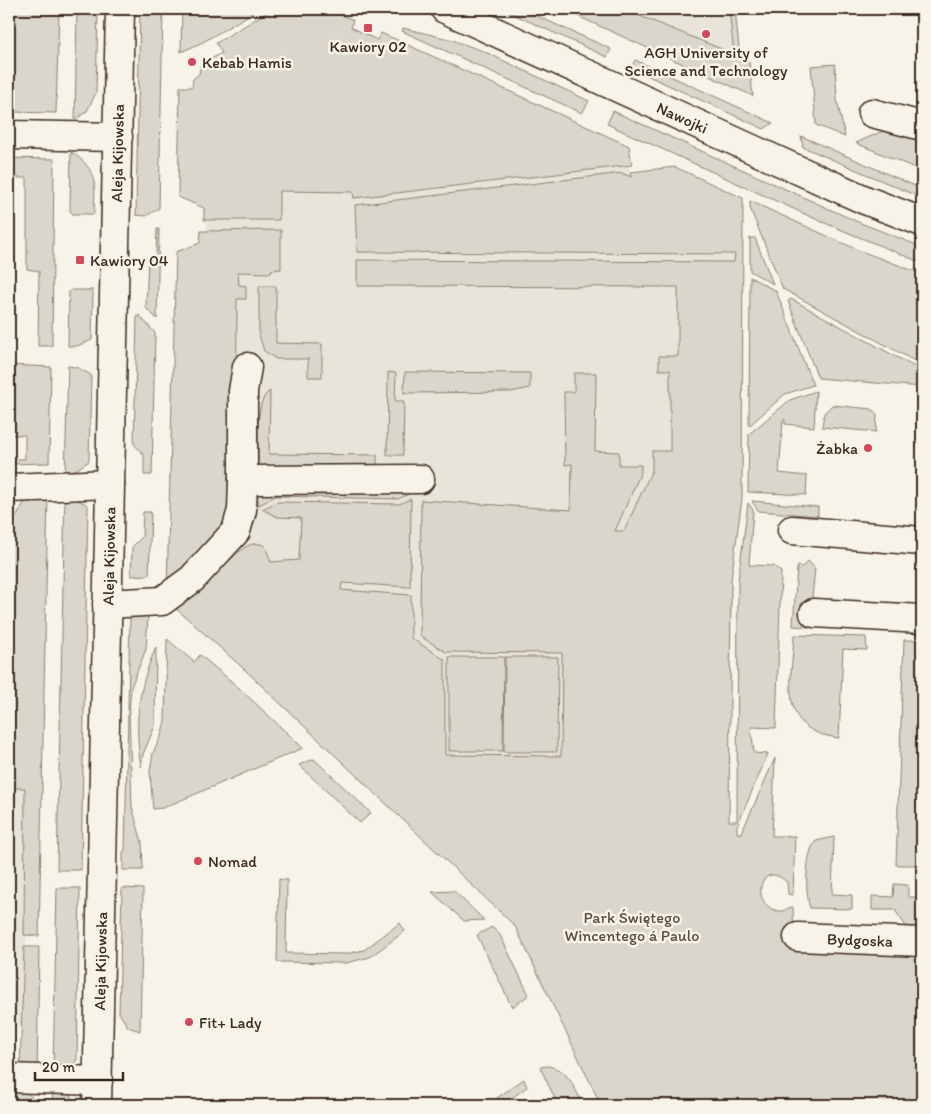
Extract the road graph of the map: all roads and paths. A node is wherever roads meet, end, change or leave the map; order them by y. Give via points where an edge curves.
1 (120, 9) edge
2 (445, 9) edge
3 (872, 113) dead end
4 (922, 126) edge
5 (9, 135) edge
6 (118, 137) junction
7 (922, 222) edge
8 (247, 367) dead end
9 (420, 479) dead end
10 (243, 480) junction
11 (110, 484) junction
12 (9, 488) edge
13 (792, 530) dead end
14 (922, 541) edge
15 (107, 604) junction
16 (814, 613) dead end
17 (922, 619) edge
18 (798, 937) dead end
19 (922, 942) edge
20 (9, 1078) edge
21 (98, 1093) edge

1 - 6 street, Aleja Kijowska
2 - 7 street, Nawojki via 847,192
3 - 4 street
5 - 6 street
6 - 11 street, Aleja Kijowska
8 - 10 street via 243,391
9 - 10 street
10 - 15 street via 242,510 236,531 192,579 162,602
11 - 12 street
11 - 15 street, Aleja Kijowska
13 - 14 street
15 - 21 street, Aleja Kijowska
16 - 17 street
18 - 19 street, Bydgoska
20 - 21 street

